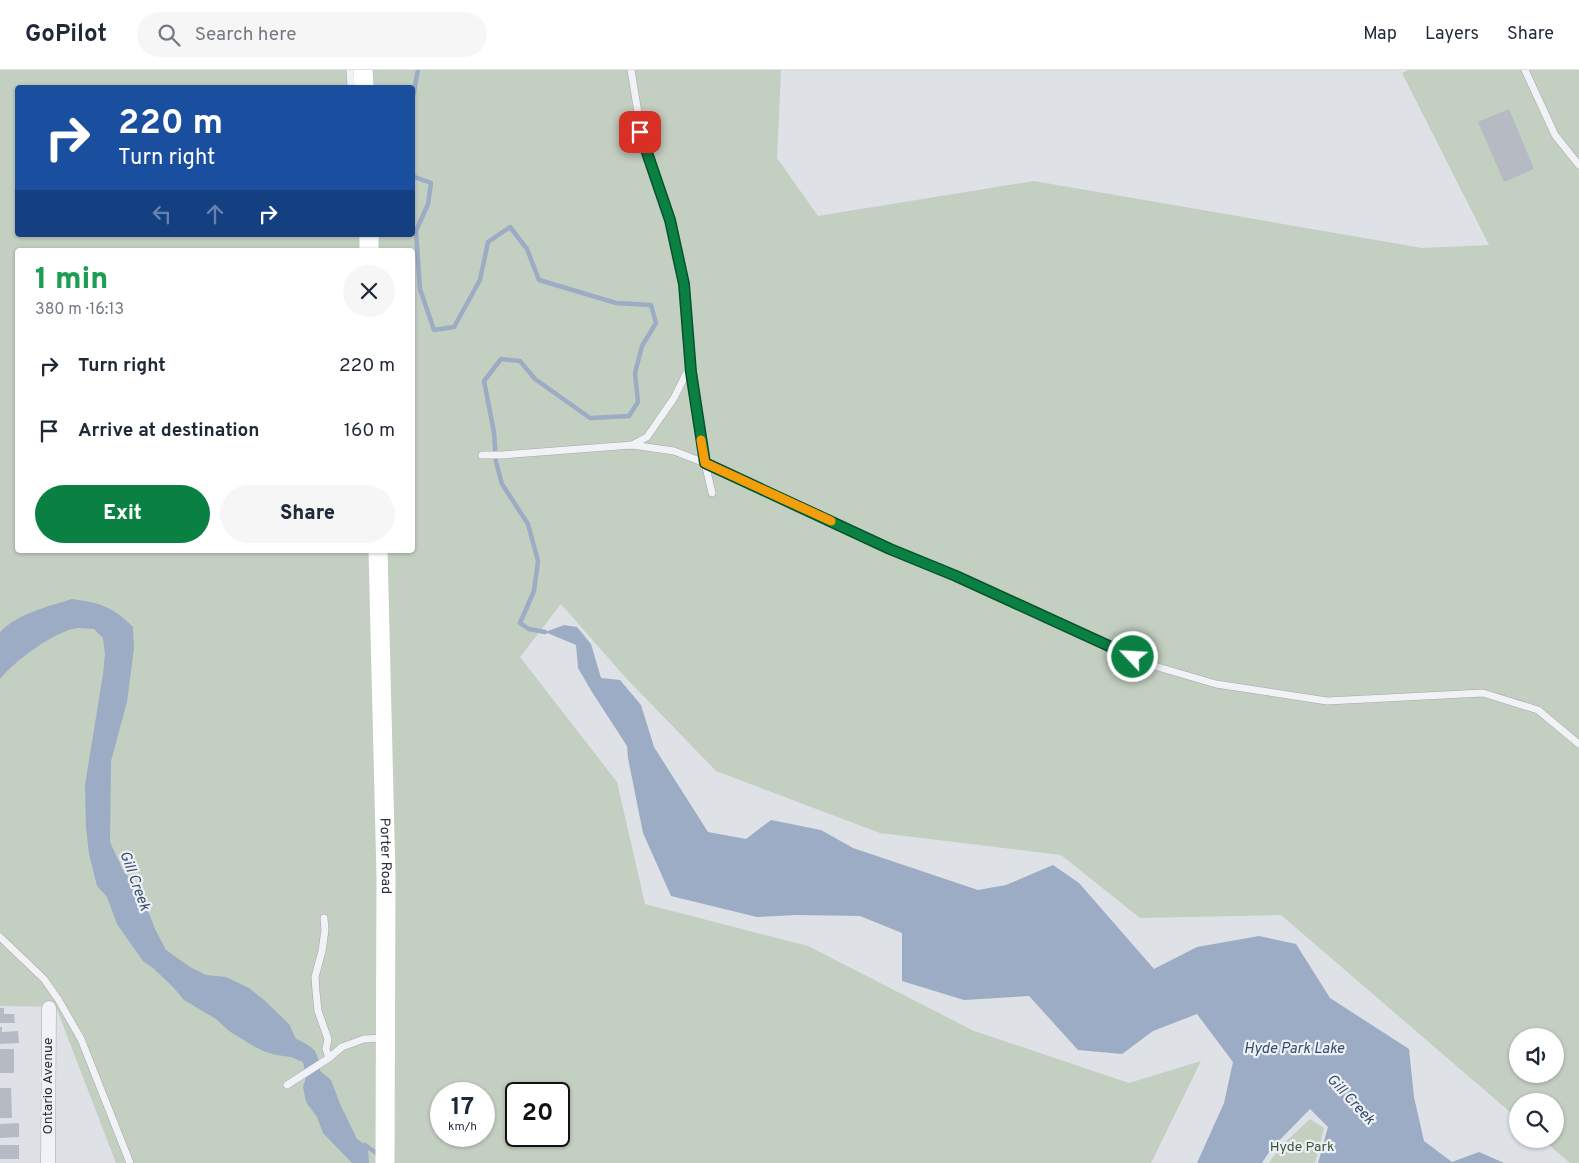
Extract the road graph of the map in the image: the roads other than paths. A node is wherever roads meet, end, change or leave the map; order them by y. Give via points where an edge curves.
1 (350, 70) edge
2 (363, 70) edge
3 (631, 70) edge
4 (1525, 70) edge
5 (351, 85) edge
6 (364, 85) edge
7 (1579, 165) edge
8 (691, 372) junction
9 (632, 446) junction
10 (482, 455) dead end
11 (705, 463) junction
12 (712, 493) dead end
13 (378, 553) edge
14 (1579, 744) edge
15 (324, 918) dead end
16 (0, 937) edge
17 (49, 1008) dead end
18 (385, 1038) junction
19 (329, 1058) junction
20 (287, 1085) dead end
21 (48, 1163) edge
22 (130, 1163) edge
23 (385, 1163) edge

1 - 5 lane
2 - 6 main road
3 - 8 lane via 640,132 670,220 684,284
4 - 7 lane via 1554,135
8 - 9 lane via 686,374 647,437
8 - 11 lane
9 - 10 lane
9 - 11 lane via 674,451
11 - 12 lane
11 - 14 lane via 1151,665 1216,684 1327,701 1483,693 1538,710
13 - 18 main road, Porter Road via 386,876
15 - 19 lane via 316,991 318,1011 328,1039 326,1050
16 - 22 lane via 44,979 72,1022
17 - 21 street, Ontario Avenue
18 - 19 lane via 364,1039 342,1047
18 - 23 main road, Porter Road
19 - 20 lane

